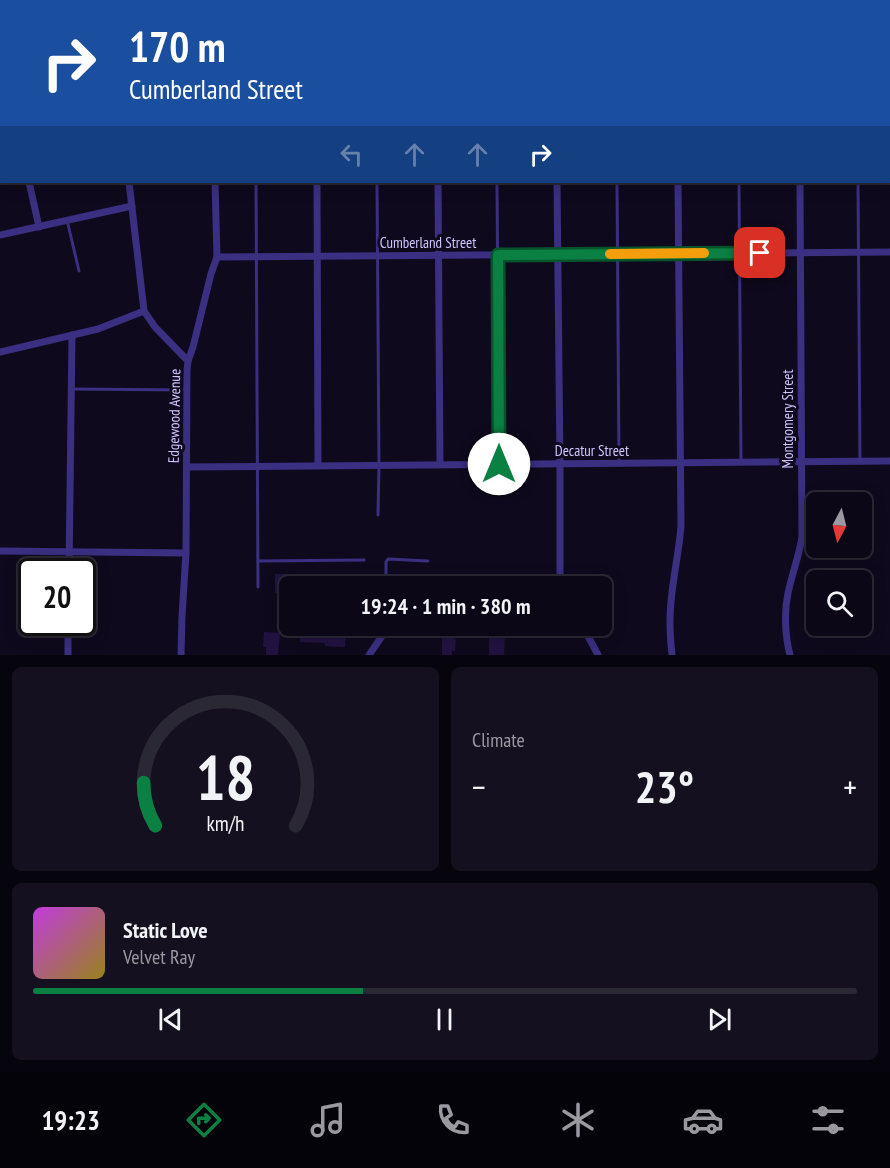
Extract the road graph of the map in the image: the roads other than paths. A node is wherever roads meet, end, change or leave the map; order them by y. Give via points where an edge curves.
1 (29, 183) edge
2 (129, 183) edge
3 (215, 183) edge
4 (256, 183) edge
5 (317, 183) edge
6 (377, 183) edge
7 (438, 183) edge
8 (498, 183) edge
9 (557, 183) edge
10 (617, 183) edge
11 (678, 183) edge
12 (739, 183) edge
13 (800, 183) edge
14 (858, 183) edge
15 (132, 206) junction
16 (67, 220) junction
17 (39, 226) junction
18 (0, 235) edge
19 (859, 252) junction
20 (890, 252) edge
21 (678, 253) junction
22 (740, 253) junction
23 (801, 253) junction
24 (558, 254) junction
25 (618, 254) junction
26 (438, 255) junction
27 (498, 255) junction
28 (318, 256) junction
29 (378, 256) junction
30 (217, 257) junction
31 (257, 257) junction
32 (79, 271) dead end
33 (144, 311) junction
34 (72, 335) junction
35 (0, 352) edge
36 (188, 361) junction
37 (72, 389) junction
38 (187, 390) junction
39 (860, 461) junction
40 (890, 461) edge
41 (801, 462) junction
42 (681, 463) junction
43 (741, 463) junction
44 (440, 464) junction
45 (499, 464) junction
46 (560, 464) junction
47 (619, 464) junction
48 (318, 465) junction
49 (379, 465) junction
50 (258, 466) junction
51 (187, 467) junction
52 (378, 515) dead end
53 (0, 551) edge
54 (70, 552) junction
55 (186, 553) junction
56 (70, 558) edge
57 (364, 560) dead end
58 (258, 561) junction
59 (428, 561) dead end
60 (386, 576) edge
61 (560, 576) edge
62 (258, 587) dead end
63 (68, 636) edge
64 (382, 636) edge
65 (588, 636) edge
66 (68, 655) edge
67 (181, 655) edge
68 (369, 655) edge
69 (598, 655) edge
70 (672, 655) edge
71 (790, 655) edge

1 - 17 street
2 - 15 street
3 - 30 street, Edgewood Avenue
4 - 31 lane
5 - 28 street
6 - 29 lane
7 - 26 street
8 - 27 lane
9 - 24 street
10 - 25 lane
11 - 21 street
12 - 22 lane
13 - 23 street, Montgomery Street
14 - 19 lane
15 - 16 street
15 - 33 street
16 - 17 street
16 - 32 lane
17 - 18 street
19 - 20 street, Cumberland Street
19 - 23 street, Cumberland Street
19 - 39 lane
21 - 22 street, Cumberland Street
21 - 25 street, Cumberland Street
21 - 42 street
22 - 23 street, Cumberland Street
22 - 43 lane
23 - 41 street, Montgomery Street
24 - 25 street, Cumberland Street
24 - 27 street, Cumberland Street
24 - 46 street
25 - 47 lane
26 - 27 street, Cumberland Street
26 - 29 street, Cumberland Street
26 - 44 street
27 - 45 lane
28 - 29 street, Cumberland Street
28 - 31 street, Cumberland Street
28 - 48 street
29 - 49 lane
30 - 31 street, Cumberland Street
30 - 36 street, Edgewood Avenue
31 - 50 lane
33 - 34 street
33 - 36 street
34 - 35 street
34 - 37 street
36 - 38 street, Edgewood Avenue
37 - 38 lane
37 - 54 street
38 - 51 street, Edgewood Avenue
39 - 40 street, Decatur Street
39 - 41 street, Decatur Street
41 - 43 street, Decatur Street
41 - 71 street, Montgomery Street via 802,537 786,610
42 - 43 street, Decatur Street
42 - 47 street, Decatur Street
42 - 70 street via 680,547 670,602
44 - 45 street, Decatur Street
44 - 49 street, Decatur Street
45 - 46 street, Decatur Street
46 - 47 street, Decatur Street
46 - 61 street
48 - 49 street, Decatur Street
48 - 50 street, Decatur Street
49 - 52 lane
50 - 51 street, Decatur Street
50 - 58 lane
51 - 55 street, Edgewood Avenue
53 - 54 street
54 - 55 street
54 - 56 street
55 - 67 street, Edgewood Avenue
57 - 58 lane
58 - 62 lane
59 - 60 lane via 388,559
63 - 66 street
64 - 68 street
65 - 69 street

